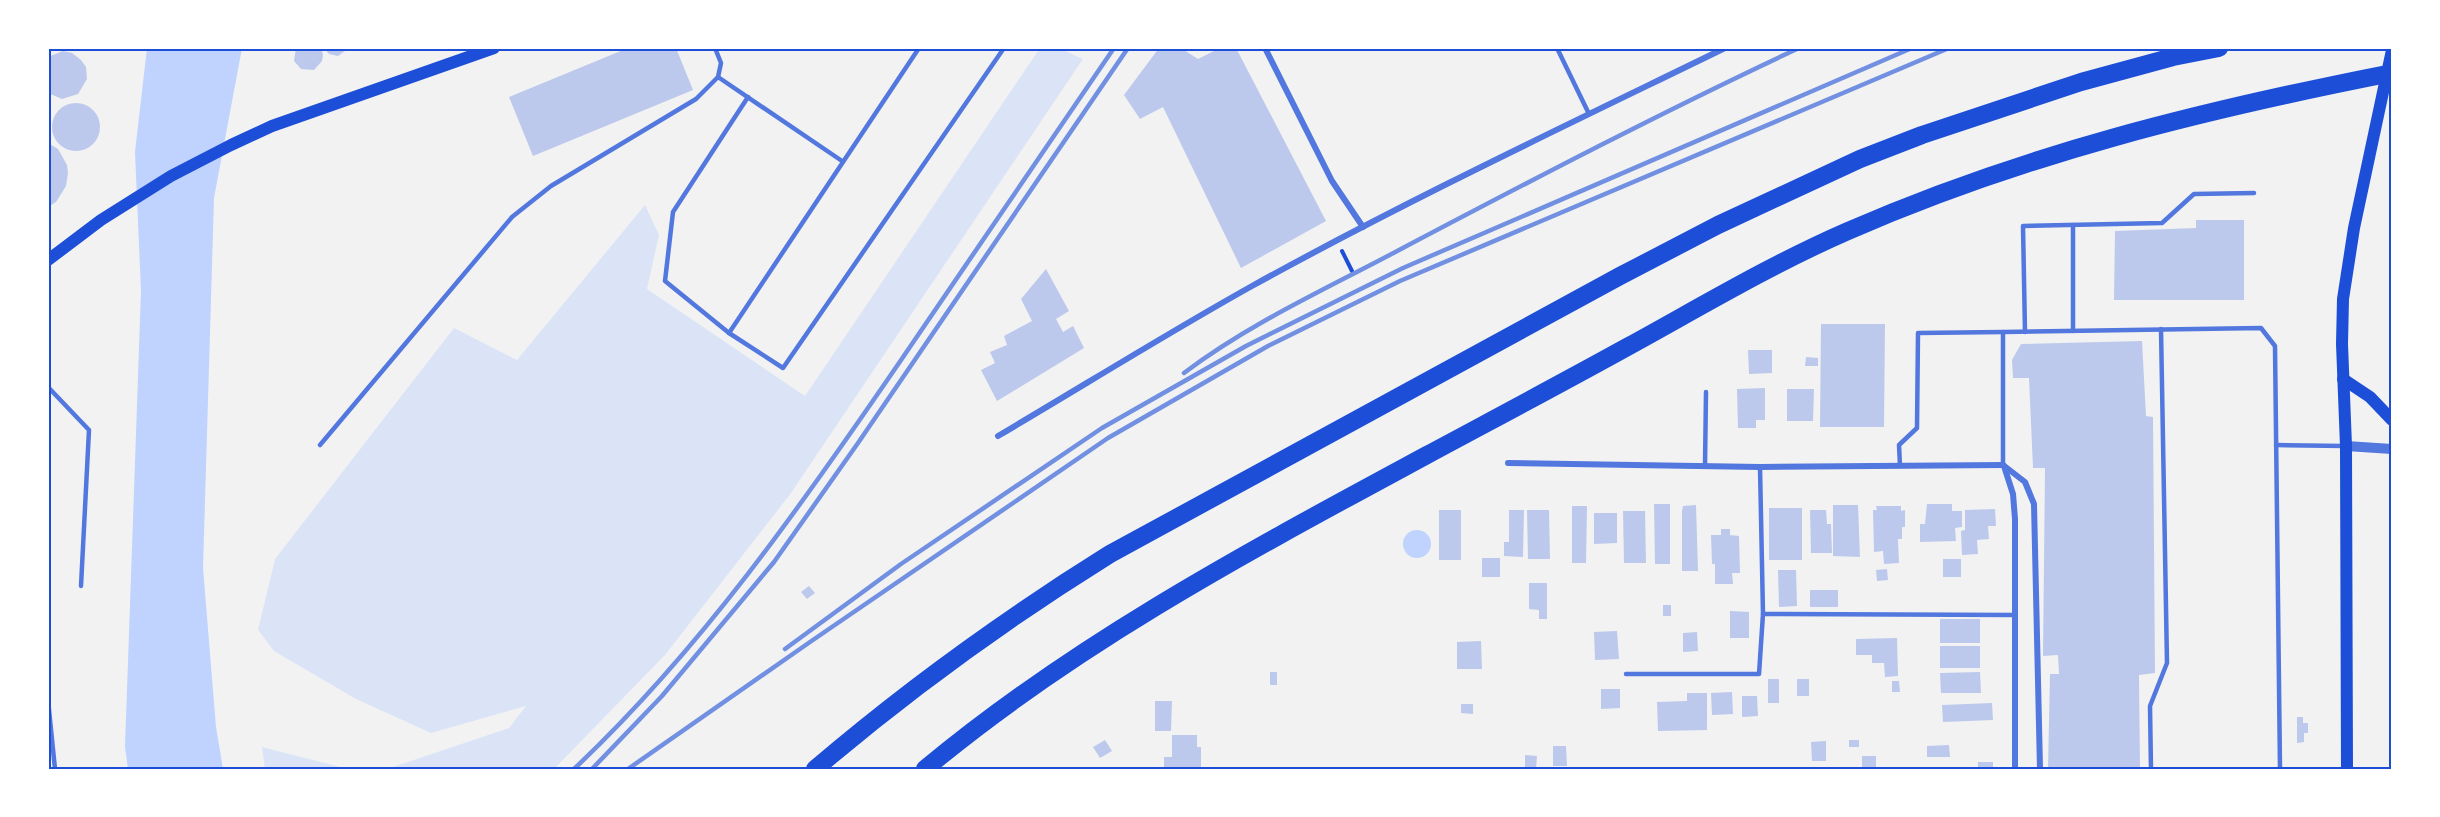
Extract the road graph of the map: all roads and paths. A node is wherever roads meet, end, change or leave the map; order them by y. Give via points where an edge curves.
1 (494, 48) edge
2 (715, 48) edge
3 (919, 48) edge
4 (1004, 48) edge
5 (1265, 48) edge
6 (1557, 48) edge
7 (1725, 48) edge
8 (2219, 48) edge
9 (2392, 50) edge
10 (2392, 73) edge
11 (718, 77) junction
12 (748, 97) junction
13 (1589, 114) junction
14 (842, 161) junction
15 (2254, 193) dead end
16 (2073, 225) junction
17 (1363, 227) junction
18 (1342, 251) dead end
19 (48, 260) edge
20 (1352, 271) dead end
21 (2161, 329) junction
22 (2073, 331) junction
23 (2003, 332) junction
24 (2025, 332) junction
25 (729, 333) junction
26 (2343, 379) junction
27 (48, 387) edge
28 (1706, 392) dead end
29 (2392, 420) edge
30 (998, 436) dead end
31 (320, 444) dead end
32 (2276, 445) junction
33 (2346, 446) junction
34 (2392, 449) edge
35 (1508, 463) dead end
36 (2003, 465) junction
37 (1705, 466) junction
38 (1760, 466) junction
39 (1899, 466) junction
40 (81, 586) dead end
41 (1763, 614) junction
42 (2014, 615) junction
43 (1626, 674) dead end
44 (48, 700) edge
45 (55, 769) edge
46 (815, 769) edge
47 (925, 769) edge
48 (2015, 769) edge
49 (2040, 769) edge
50 (2151, 769) edge
51 (2280, 769) edge
52 (2347, 769) edge

1 - 19 main road via 272,126 171,176 101,220
2 - 11 lane via 721,63
3 - 14 lane
4 - 25 lane via 783,368
5 - 17 street via 1332,181
6 - 13 lane
7 - 13 street
8 - 46 highway via 2081,82 1922,135 1860,159 1718,225 1110,554 964,650
9 - 26 main road via 2349,255 2343,299
10 - 47 highway via 2242,104 2083,145 1928,198 1766,271 1178,593 1010,703
11 - 12 lane
11 - 31 lane via 696,99 551,186 512,217
12 - 14 lane
12 - 25 lane via 673,212 665,281
13 - 17 street
14 - 25 lane
15 - 16 lane via 2194,194 2162,223
16 - 22 lane
16 - 24 lane via 2023,226
17 - 30 street via 1252,286
18 - 20 path
21 - 22 lane
21 - 32 lane via 2261,328 2275,346
21 - 50 lane via 2167,663 2150,706
22 - 24 lane
23 - 24 lane
23 - 36 lane
23 - 39 lane via 1918,333 1917,428 1899,445
26 - 29 main road via 2370,397
26 - 33 main road
27 - 40 lane via 89,430
28 - 37 lane
32 - 33 lane
32 - 51 lane
33 - 34 street
33 - 52 main road
35 - 37 street
36 - 39 street
36 - 42 street via 2013,494 2015,519
36 - 49 street via 2025,482 2034,504
37 - 38 street
38 - 39 street
38 - 41 lane
41 - 42 lane
41 - 43 lane via 1759,674
42 - 48 street
44 - 45 lane

